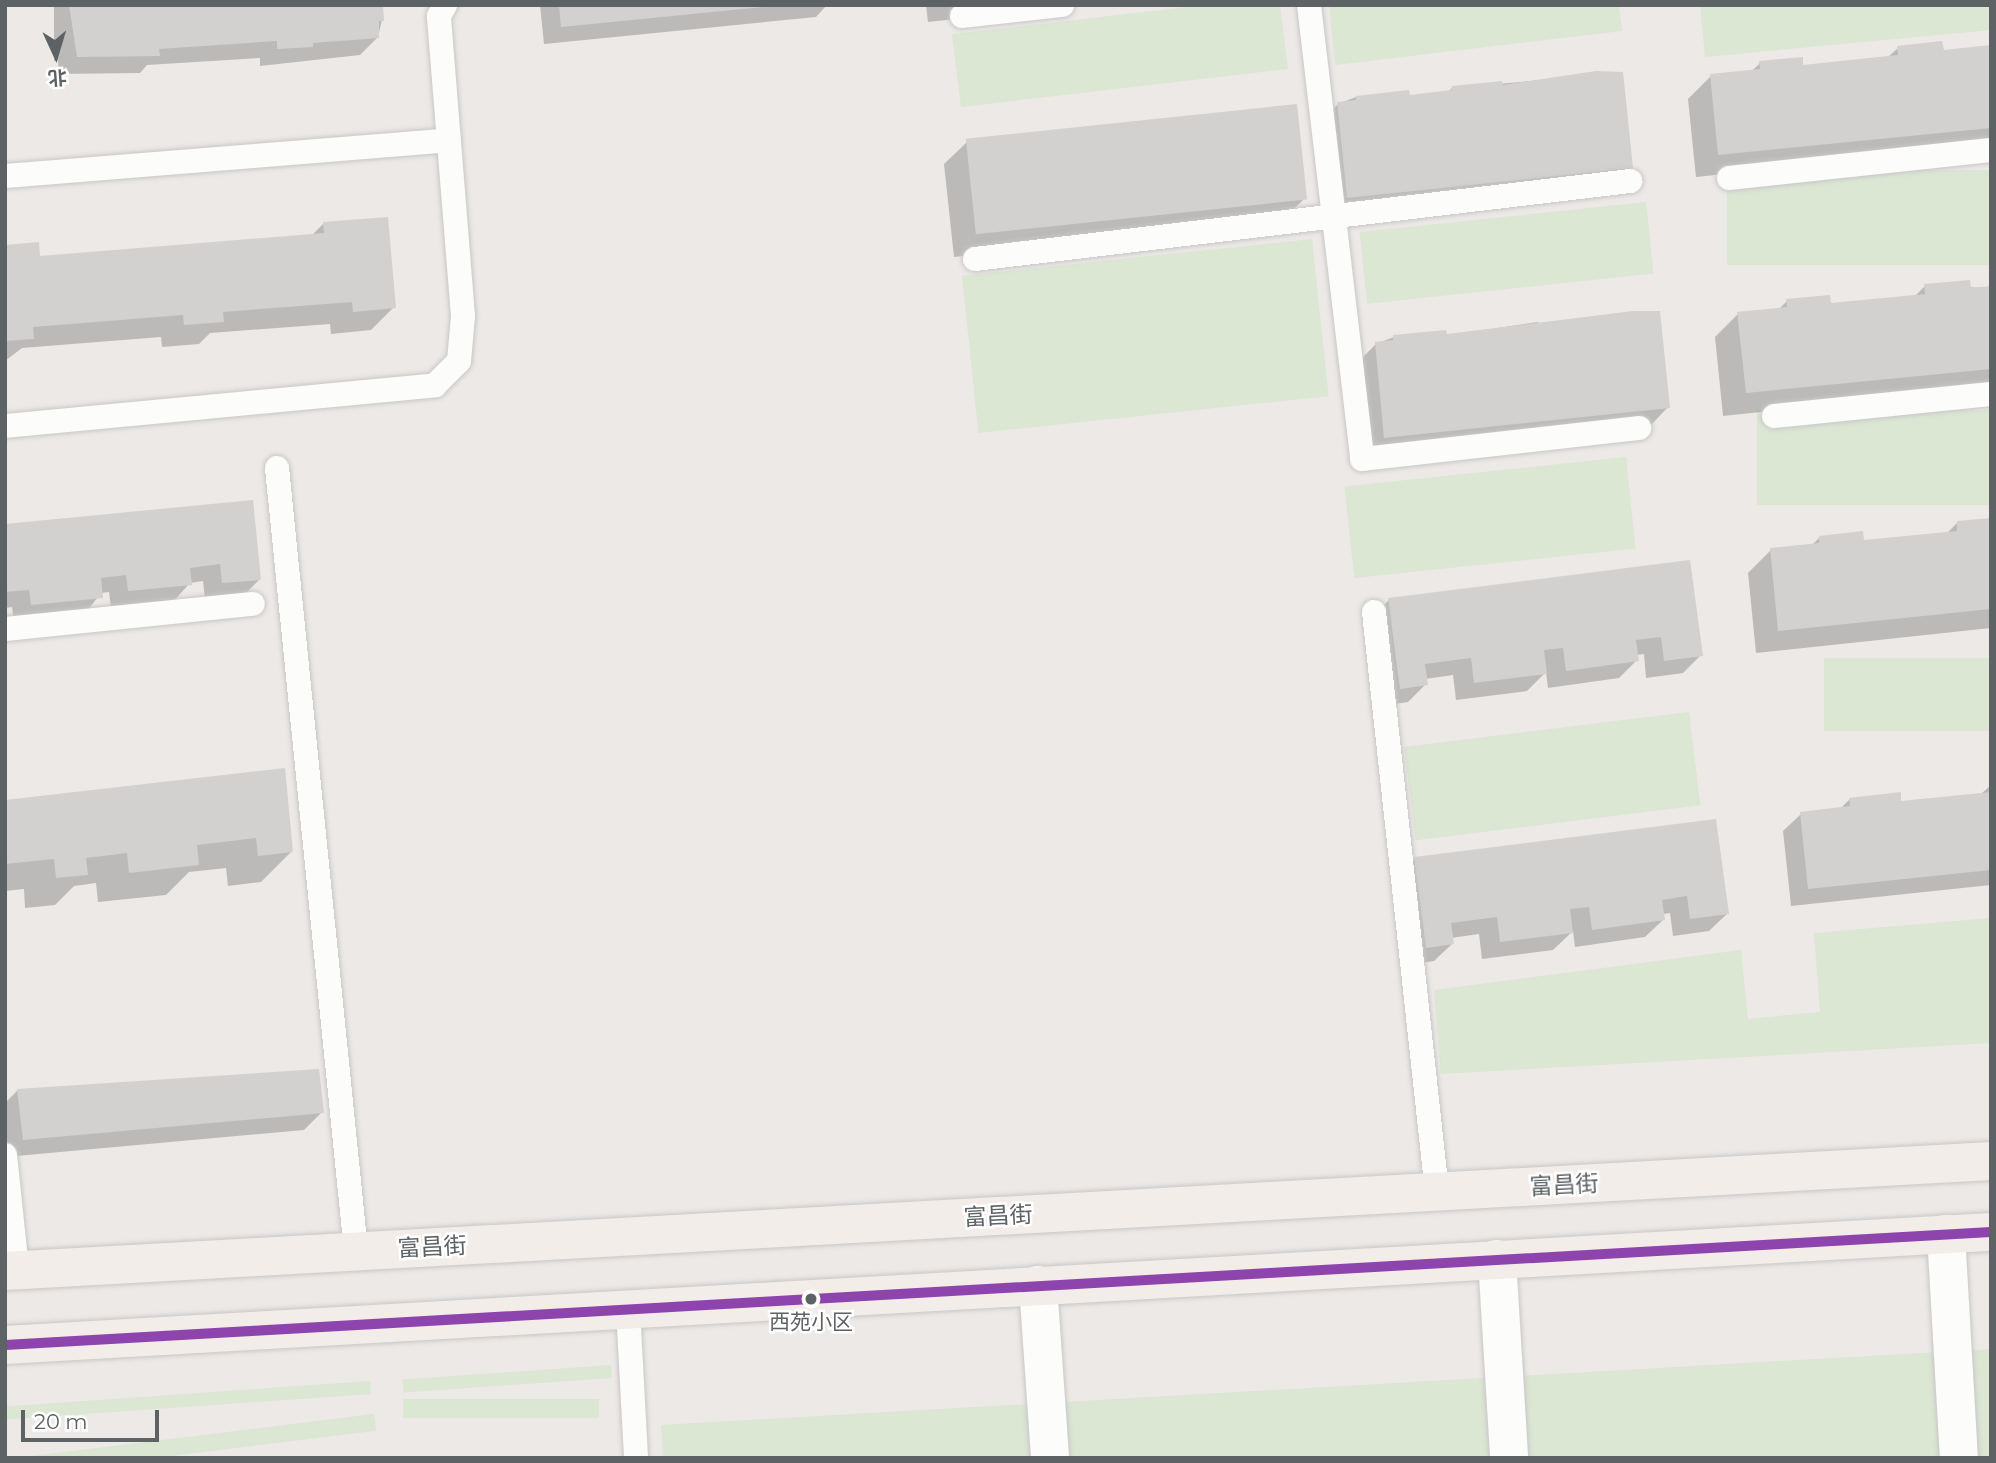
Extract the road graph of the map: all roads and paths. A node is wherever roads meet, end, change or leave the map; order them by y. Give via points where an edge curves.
1 (445, 5) edge
2 (1062, 5) edge
3 (1309, 5) edge
4 (962, 16) dead end
5 (449, 140) junction
6 (1991, 150) edge
7 (5, 176) edge
8 (1729, 178) dead end
9 (1630, 181) dead end
10 (1334, 216) junction
11 (975, 259) dead end
12 (1991, 394) edge
13 (1774, 416) dead end
14 (5, 426) edge
15 (1639, 428) dead end
16 (277, 468) dead end
17 (253, 604) dead end
18 (1374, 612) dead end
19 (5, 629) edge
20 (5, 1155) edge
21 (1991, 1161) edge
22 (1437, 1192) junction
23 (1991, 1232) edge
24 (1947, 1234) junction
25 (356, 1251) junction
26 (1497, 1259) junction
27 (11, 1271) edge
28 (1038, 1285) junction
29 (628, 1309) junction
30 (5, 1345) edge
31 (636, 1458) edge
32 (1050, 1458) edge
33 (1509, 1458) edge
34 (1959, 1458) edge

1 - 5 lane via 439,16
2 - 4 lane
3 - 10 lane
5 - 7 lane
5 - 14 lane via 463,316 459,361 435,385
6 - 8 lane
9 - 10 lane
10 - 11 lane
10 - 15 lane via 1362,459
12 - 13 lane
16 - 25 lane
17 - 19 lane
18 - 22 lane
20 - 27 lane
21 - 22 main road, 富昌街
22 - 25 main road, 富昌街
23 - 24 main road
24 - 26 main road
24 - 34 street
25 - 27 main road, 富昌街
26 - 28 main road
26 - 33 street
28 - 29 main road
28 - 32 street
29 - 30 main road
29 - 31 lane

